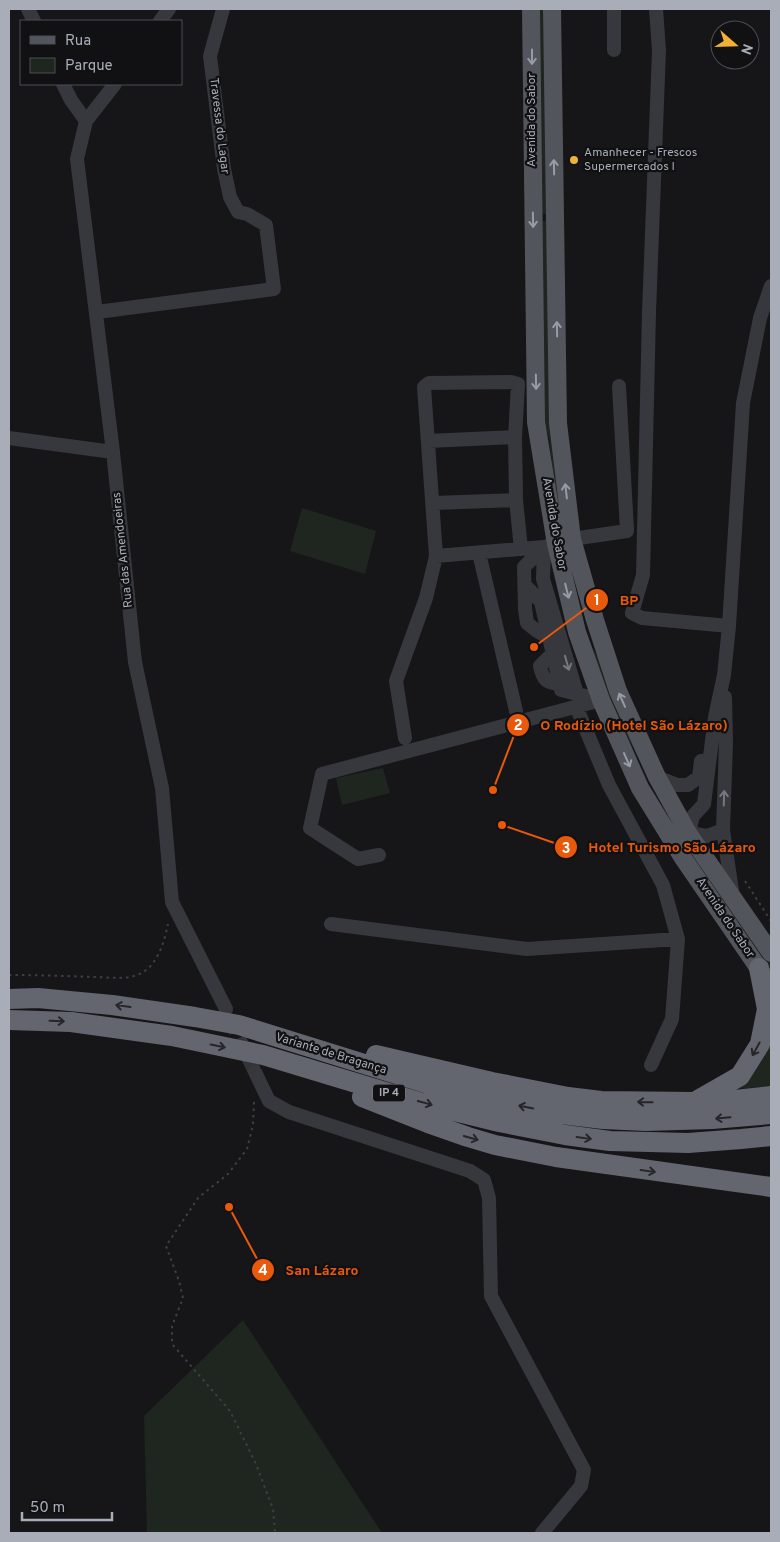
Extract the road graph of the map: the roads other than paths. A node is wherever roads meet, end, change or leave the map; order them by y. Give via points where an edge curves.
1 (169, 9) edge
2 (223, 9) edge
3 (531, 9) edge
4 (552, 9) edge
5 (614, 9) edge
6 (656, 9) edge
7 (161, 20) edge
8 (614, 50) dead end
9 (64, 85) edge
10 (114, 85) edge
11 (86, 121) junction
12 (771, 286) edge
13 (97, 312) junction
14 (619, 386) dead end
15 (516, 437) junction
16 (9, 438) edge
17 (428, 441) junction
18 (113, 452) junction
19 (516, 500) junction
20 (433, 504) junction
21 (557, 544) junction
22 (521, 549) junction
23 (479, 553) junction
24 (436, 556) junction
25 (729, 626) junction
26 (724, 675) junction
27 (576, 700) junction
28 (601, 700) junction
29 (516, 711) dead end
30 (715, 717) junction
31 (404, 738) dead end
32 (657, 776) junction
33 (640, 788) junction
34 (723, 830) junction
35 (688, 833) junction
36 (379, 855) dead end
37 (684, 858) junction
38 (734, 898) junction
39 (331, 924) dead end
40 (678, 939) junction
41 (765, 960) edge
42 (771, 986) edge
43 (9, 999) edge
44 (226, 1009) tunnel mouth
45 (9, 1020) edge
46 (239, 1025) junction
47 (259, 1064) junction
48 (651, 1065) dead end
49 (771, 1096) edge
50 (694, 1102) junction
51 (771, 1114) edge
52 (771, 1136) edge
53 (771, 1187) edge
54 (542, 1533) edge

1 - 7 street
2 - 13 street, Travessa do Lagar via 210,56 224,169 230,197 238,212 266,225 274,289
3 -> 21 main road, Avenida do Sabor via 536,422
21 -> 4 main road, Avenida do Sabor
5 - 8 street
6 - 25 street via 659,50 643,574 632,613 642,618
9 - 11 street
10 - 11 street
11 - 13 street, Rua das Amendoeiras via 78,159
12 - 25 street via 760,318 743,403
13 - 18 street, Rua das Amendoeiras
14 - 21 street via 627,531
15 - 17 street
15 - 17 street via 518,384 429,383 424,387
15 - 19 street
16 - 18 street
17 - 20 street
18 - 44 street, Rua das Amendoeiras via 135,662 162,788 172,902
19 - 20 street
19 - 22 street
20 - 24 street
21 - 22 street
21 -> 27 street via 543,579
21 - 27 street via 524,567 525,609 527,623 548,637 561,690
21 -> 28 main road, Avenida do Sabor via 577,632
32 -> 21 main road, Avenida do Sabor via 618,691 595,620
22 - 23 street
23 - 24 street
23 - 29 street
24 - 31 street via 426,598 396,681
25 - 26 street
26 - 30 street
34 -> 26 street
27 - 28 street
27 - 36 street via 322,774 310,828 358,859
27 - 40 street via 608,785 663,885
28 -> 33 main road, Avenida do Sabor
30 - 32 street via 698,778 688,785 677,785
30 - 35 street via 704,804 693,816
32 - 35 main road, Avenida do Sabor
33 - 35 street via 655,800 671,827
33 - 37 main road, Avenida do Sabor
34 - 35 street via 707,836
34 - 38 street
35 - 37 street
35 - 38 main road, Avenida do Sabor
37 - 41 main road, Avenida do Sabor
38 - 41 main road, Avenida do Sabor
39 - 40 street via 527,949
40 - 48 street via 672,1019
41 - 42 main road, Avenida do Sabor
41 -> 50 highway via 767,1009 760,1044 740,1076
46 -> 43 highway, Variante de Bragança / IP 4 via 112,1005 38,998
45 -> 47 highway, Variante de Bragança / IP 4 via 80,1023 172,1036
50 -> 46 highway via 601,1101 568,1097
51 -> 46 highway, Variante de Bragança / IP 4 via 646,1121 553,1113 435,1086
47 -> 52 highway, Variante de Bragança / IP 4 via 565,1135 610,1141 688,1142
47 -> 53 highway via 495,1145 556,1157
47 - 54 street via 269,1101 289,1112 470,1171 484,1180 489,1198 491,1296 584,1470 581,1486
49 - 50 highway

